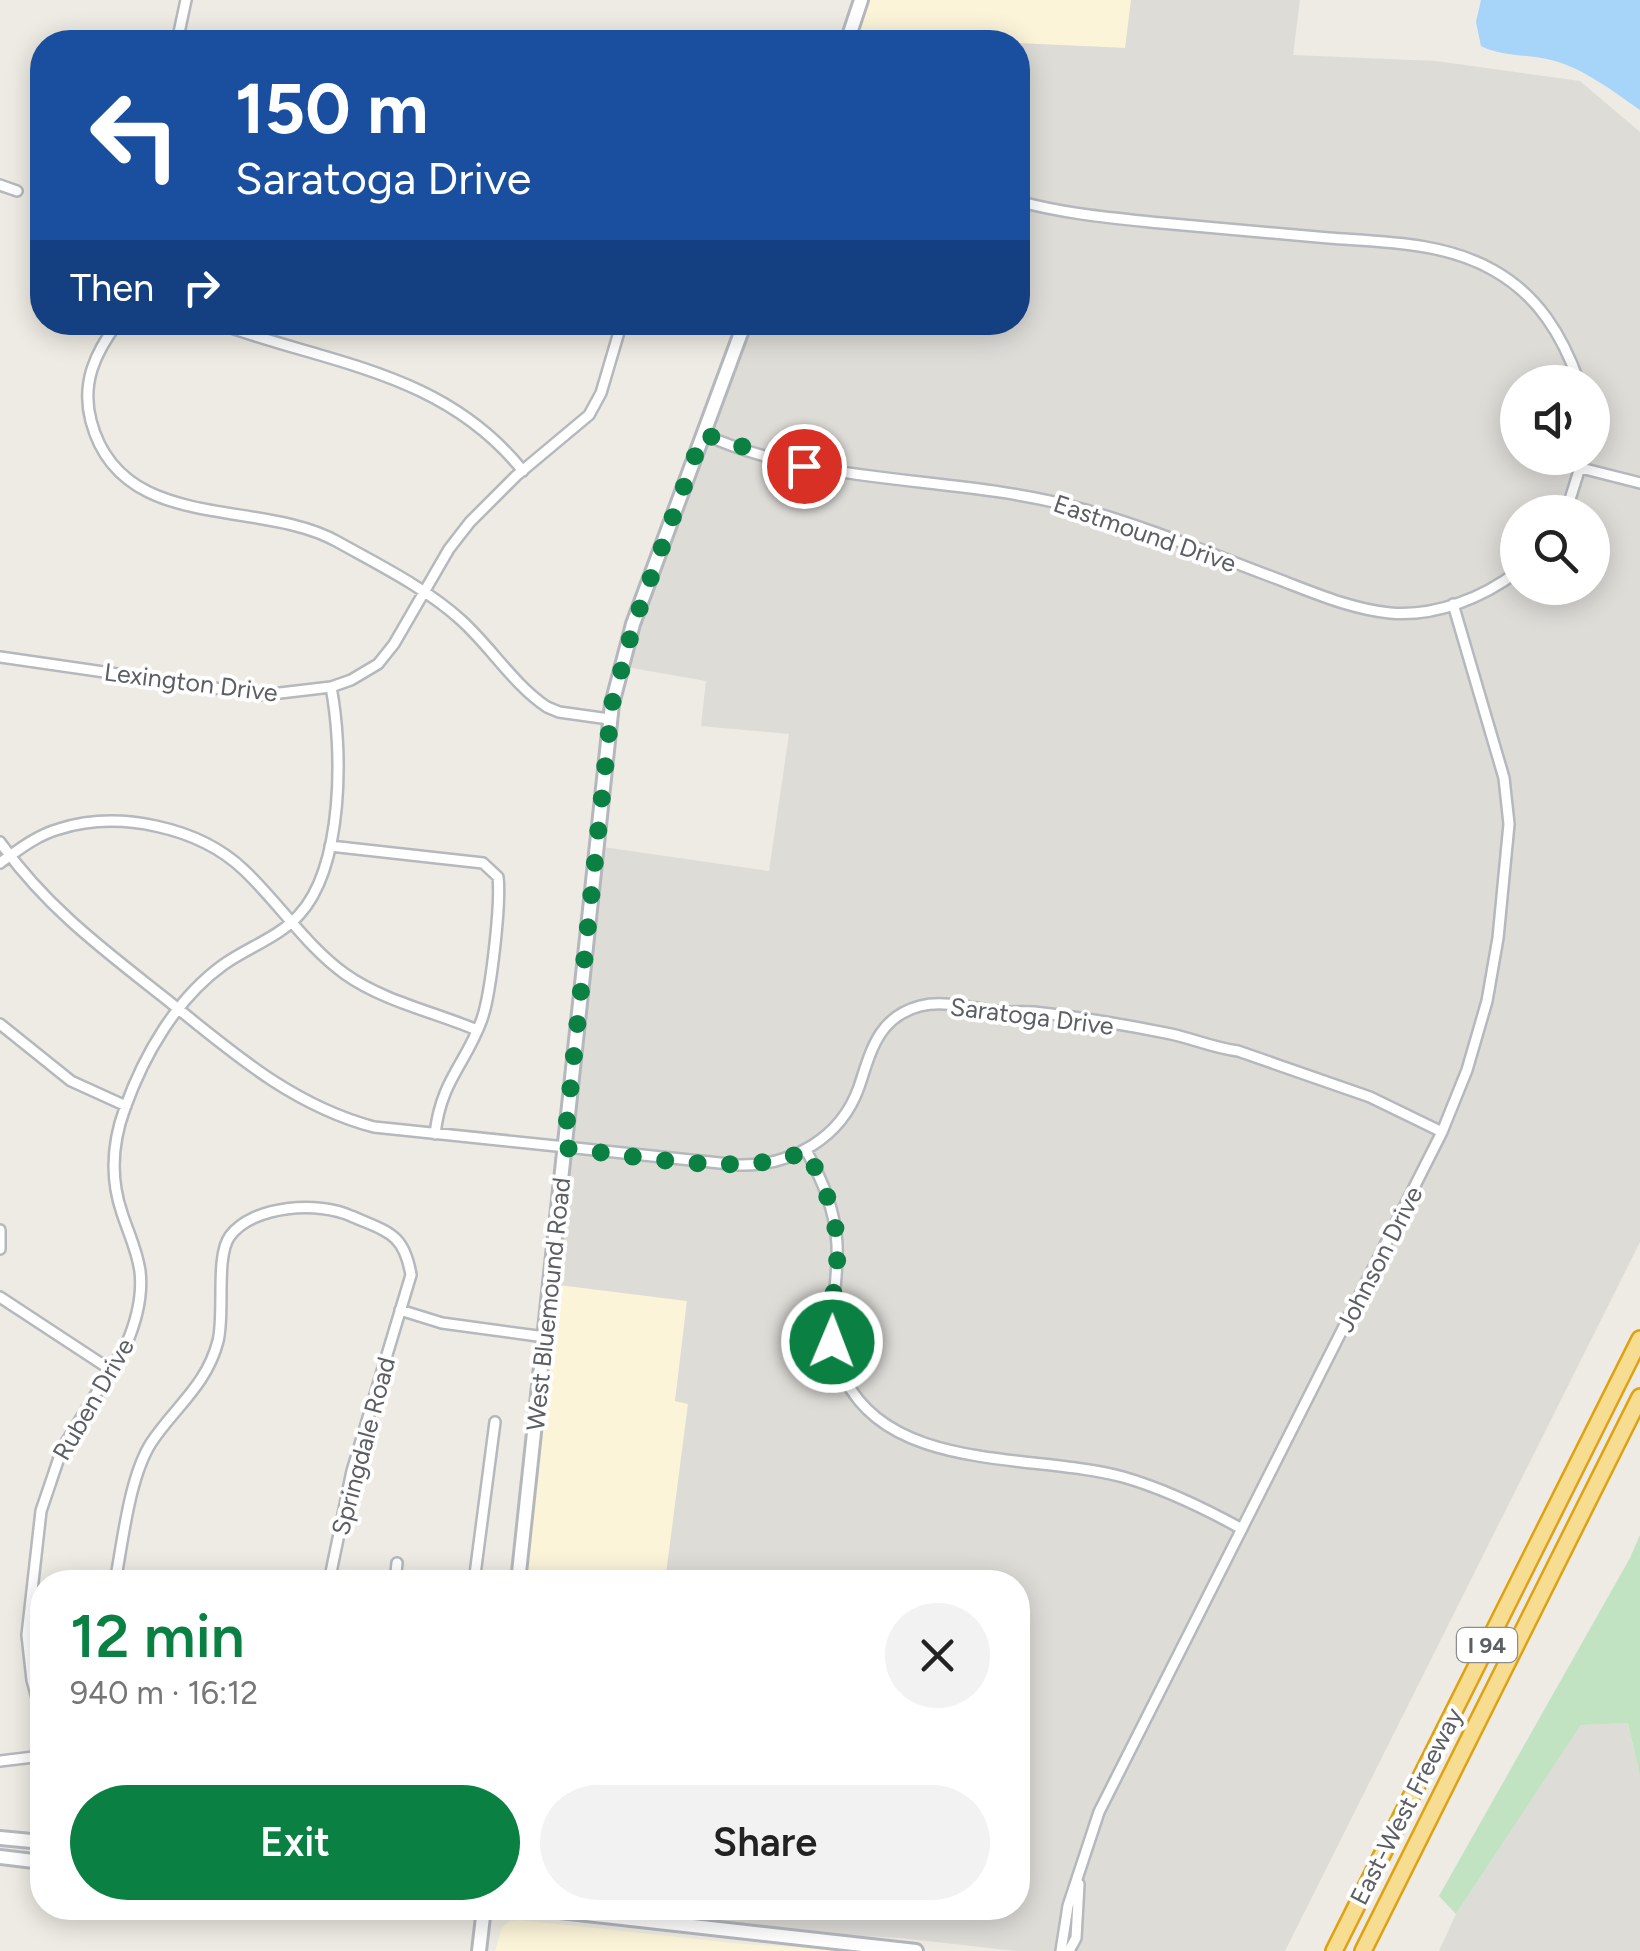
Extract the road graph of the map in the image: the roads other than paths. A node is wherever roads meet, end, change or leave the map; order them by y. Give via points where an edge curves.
1 (186, 0) edge
2 (861, 0) edge
3 (180, 30) edge
4 (851, 30) edge
5 (0, 185) edge
6 (17, 191) dead end
7 (1030, 202) edge
8 (110, 335) edge
9 (256, 335) edge
10 (618, 335) edge
11 (739, 335) edge
12 (1571, 365) edge
13 (703, 434) junction
14 (523, 470) junction
15 (1610, 472) edge
16 (1640, 482) edge
17 (1500, 583) edge
18 (423, 593) junction
19 (1453, 604) junction
20 (0, 656) edge
21 (331, 687) junction
22 (609, 719) junction
23 (0, 842) edge
24 (330, 846) junction
25 (10, 856) junction
26 (0, 863) edge
27 (292, 922) junction
28 (179, 1010) junction
29 (0, 1024) edge
30 (477, 1030) junction
31 (126, 1106) junction
32 (1442, 1132) junction
33 (435, 1134) junction
34 (564, 1148) junction
35 (806, 1150) junction
36 (0, 1230) edge
37 (0, 1249) edge
38 (0, 1297) edge
39 (400, 1310) junction
40 (545, 1337) junction
41 (1640, 1339) edge
42 (111, 1370) junction
43 (1640, 1397) edge
44 (495, 1422) dead end
45 (1242, 1529) junction
46 (398, 1563) dead end
47 (34, 1570) edge
48 (118, 1570) edge
49 (331, 1570) edge
50 (397, 1570) edge
51 (476, 1570) edge
52 (519, 1570) edge
53 (30, 1608) edge
54 (30, 1662) edge
55 (30, 1757) edge
56 (0, 1761) edge
57 (0, 1838) edge
58 (30, 1841) edge
59 (0, 1857) edge
60 (30, 1861) edge
61 (1078, 1876) junction
62 (483, 1920) edge
63 (641, 1920) edge
64 (479, 1951) edge
65 (916, 1951) edge
66 (1061, 1951) edge
67 (1069, 1951) edge
68 (1334, 1951) edge
69 (1362, 1951) edge

1 - 3 street
2 - 4 main road
5 - 6 street
7 - 12 street via 1101,217 1463,256 1503,276 1535,303
8 - 18 street via 94,361 87,398 99,442 131,482 178,504 320,532
9 - 14 street via 412,384 467,416
10 - 14 street, Lexington Drive via 596,404
11 - 13 main road, West Bluemound Road
13 - 19 street, Eastmound Drive via 804,466 997,490 1084,509 1370,610 1406,613
13 - 22 main road, West Bluemound Road via 630,634
14 - 18 street, Lexington Drive via 470,522
15 - 16 street
17 - 19 street, Eastmound Drive
18 - 21 street, Lexington Drive via 378,664
18 - 22 street via 462,620 538,700 559,712
19 - 32 street, Johnson Drive via 1504,778 1510,824 1488,997
20 - 21 street, Lexington Drive via 263,694
21 - 24 street, Ruben Drive via 339,758
22 - 34 main road, West Bluemound Road
23 - 25 street, Saratoga Drive
24 - 27 street, Ruben Drive via 319,887
24 - 30 street via 483,863 495,872 488,992
25 - 26 street
25 - 27 street via 46,834 80,824 163,829 225,854
25 - 28 street, Saratoga Drive via 59,913
27 - 28 street, Ruben Drive via 220,967
27 - 30 street via 358,982
28 - 31 street, Ruben Drive via 153,1046
28 - 33 street, Saratoga Drive via 319,1109 374,1126
29 - 31 street via 71,1081
30 - 33 street via 441,1097
31 - 42 street, Ruben Drive via 114,1170 137,1256 140,1295 134,1327
32 - 35 street, Saratoga Drive via 1370,1097 1238,1050 1034,1012 936,1004 887,1024 868,1052 850,1107
32 - 45 street, Johnson Drive
33 - 34 street, Saratoga Drive
34 - 35 street, Saratoga Drive via 740,1166
34 - 40 main road, West Bluemound Road
35 - 45 street via 834,1223 834,1351 849,1387 875,1418 936,1448 1122,1477
36 - 37 street
38 - 42 street
39 - 40 street via 442,1323
39 - 48 street, Springdale Road via 411,1276 407,1250 390,1233 341,1211 273,1212 228,1238 218,1342 190,1399 140,1464
39 - 49 street, Springdale Road via 352,1471
40 - 52 main road, West Bluemound Road
41 - 68 highway, East-West Freeway / I 94
42 - 47 street, Ruben Drive via 62,1449 41,1511
43 - 69 highway, East-West Freeway / I 94
44 - 51 street
45 - 61 street, Johnson Drive via 1106,1796
46 - 50 street
53 - 54 street, Ruben Drive
55 - 56 street
57 - 58 main road
59 - 60 main road
61 - 66 street, Johnson Drive
61 - 67 street, Johnson Drive via 1076,1938
62 - 64 main road
63 - 65 main road

